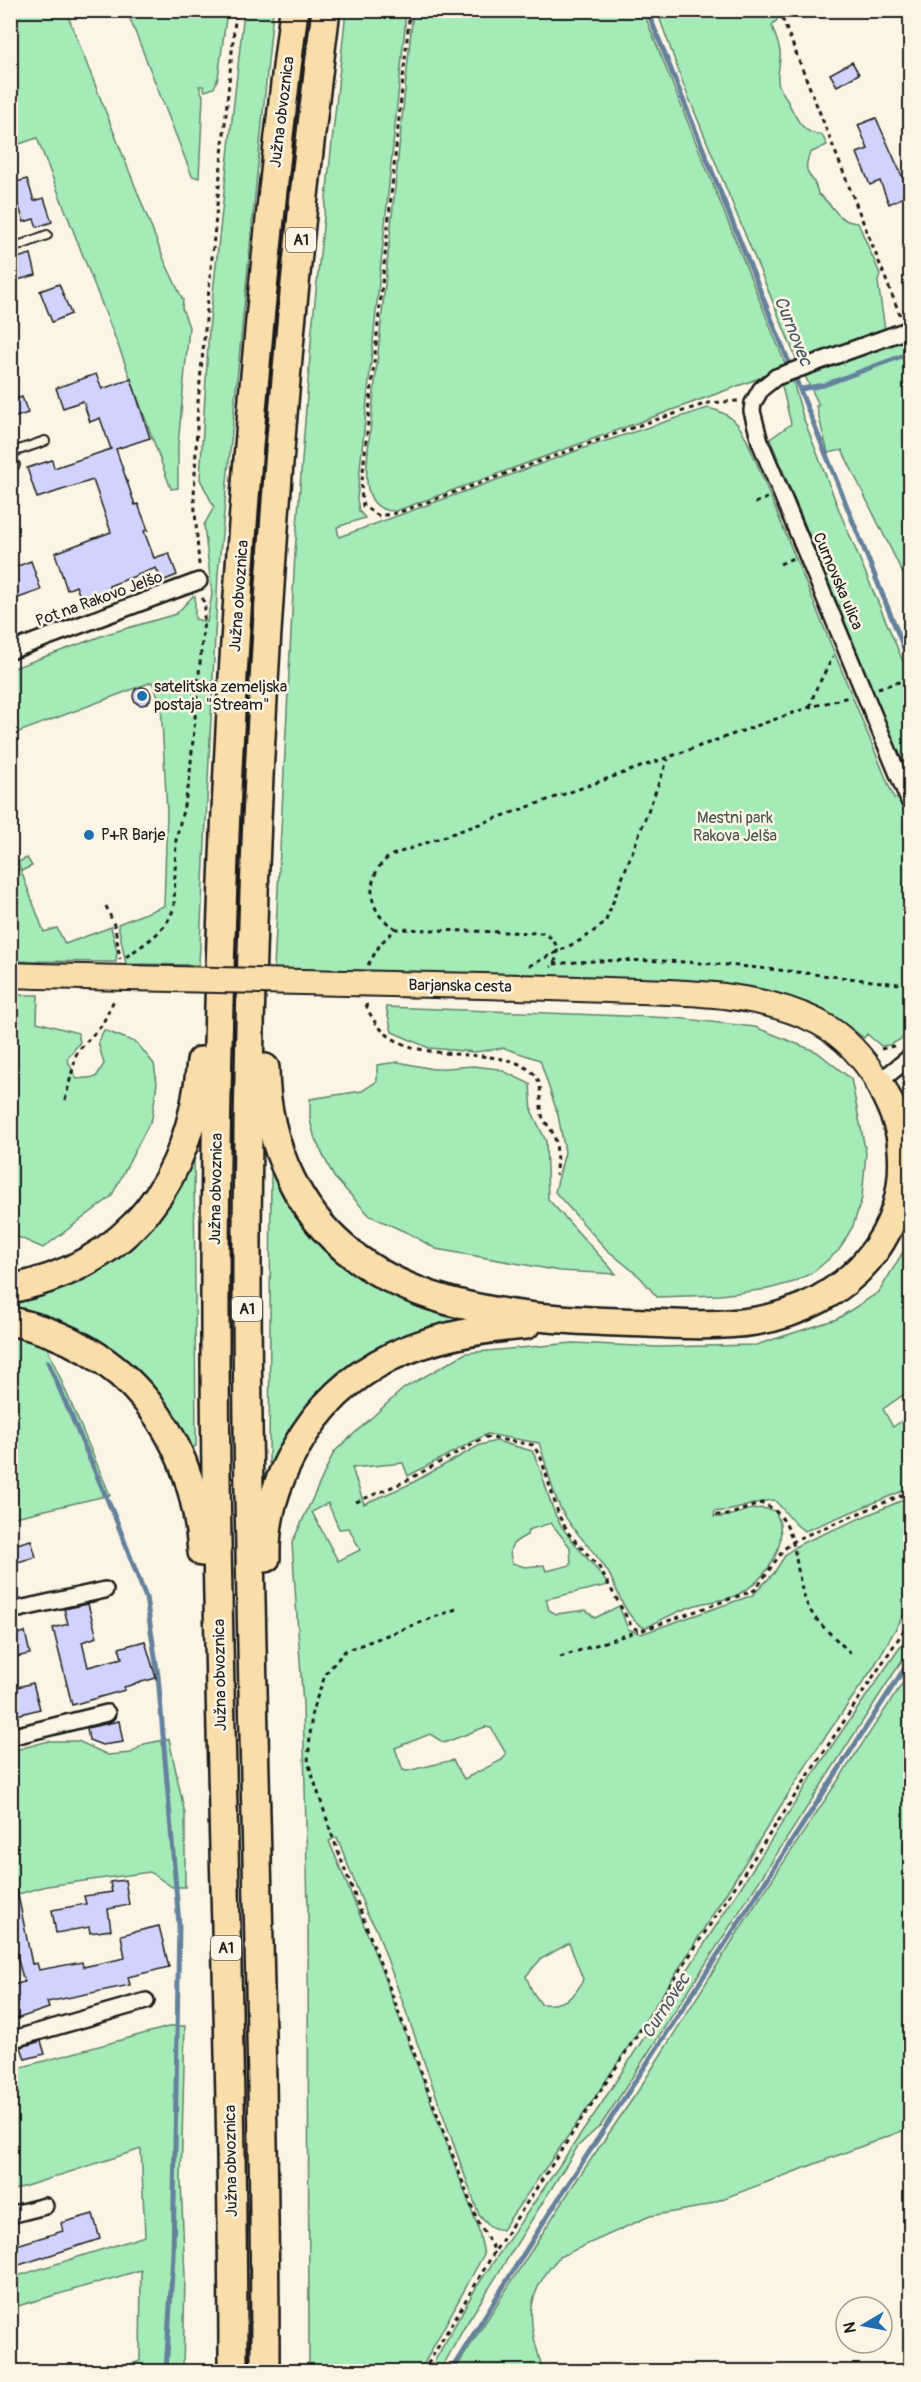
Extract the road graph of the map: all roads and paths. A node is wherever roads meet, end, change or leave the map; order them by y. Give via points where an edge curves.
1 (236, 10) edge
2 (294, 10) edge
3 (326, 10) edge
4 (410, 10) edge
5 (778, 10) edge
6 (47, 235) dead end
7 (10, 249) edge
8 (908, 330) edge
9 (753, 403) junction
10 (45, 441) dead end
11 (10, 453) edge
12 (773, 496) dead end
13 (755, 502) dead end
14 (795, 557) dead end
15 (780, 564) dead end
16 (199, 581) junction
17 (847, 648) junction
18 (10, 651) edge
19 (910, 679) edge
20 (897, 684) dead end
21 (865, 692) junction
22 (810, 707) junction
23 (668, 759) junction
24 (910, 804) edge
25 (106, 906) dead end
26 (396, 928) junction
27 (253, 948) junction
28 (557, 952) junction
29 (554, 964) junction
30 (220, 966) junction
31 (527, 967) dead end
32 (366, 968) dead end
33 (10, 975) edge
34 (910, 985) edge
35 (543, 988) junction
36 (116, 991) dead end
37 (366, 996) dead end
38 (902, 1043) dead end
39 (877, 1047) dead end
40 (910, 1057) edge
41 (879, 1082) junction
42 (65, 1100) dead end
43 (556, 1175) dead end
44 (10, 1289) edge
45 (573, 1320) junction
46 (10, 1321) edge
47 (910, 1492) edge
48 (356, 1502) dead end
49 (716, 1515) dead end
50 (794, 1542) junction
51 (105, 1590) dead end
52 (456, 1609) dead end
53 (10, 1611) edge
54 (910, 1621) edge
55 (640, 1631) junction
56 (851, 1654) dead end
57 (560, 1657) dead end
58 (220, 1666) junction
59 (253, 1669) junction
60 (107, 1713) dead end
61 (10, 1737) edge
62 (146, 2001) dead end
63 (10, 2040) edge
64 (45, 2206) dead end
65 (10, 2215) edge
66 (495, 2251) junction
67 (233, 2372) edge
68 (266, 2372) edge
69 (423, 2372) edge

1 - 16 path via 198,402 194,497
2 - 30 highway, Južna obvoznica / A1 via 263,286 248,473 232,696
3 - 27 highway, Južna obvoznica / A1 via 280,470
4 - 9 path via 361,491 363,506 379,516 397,513 640,424 708,403
5 - 8 path
6 - 7 lane
8 - 9 street via 776,377 760,389
9 - 17 street, Curnovska ulica via 753,421 760,442
10 - 11 lane
12 - 13 path
14 - 15 path
16 - 18 street, Pot na Rakovo Jelšo
16 - 25 path via 205,608 189,784 176,840 172,915 158,935 120,962 115,927
17 - 21 street, Curnovska ulica
17 - 22 path via 833,657
19 - 20 path
21 - 22 path
21 - 24 street, Curnovska ulica
22 - 23 path
23 - 26 path via 383,860 373,881 374,901 380,916
23 - 28 path via 604,923
26 - 28 path via 533,931 549,936
26 - 32 path
27 - 45 highway via 266,1016 266,1096 277,1144 297,1192 328,1235 363,1265 423,1293 459,1304
27 - 59 highway, Južna obvoznica / A1 via 247,1260
28 - 29 path
28 - 31 path
29 - 34 path via 653,961
29 - 35 path
30 - 44 highway via 204,1018 193,1119 172,1175 145,1214 114,1245 68,1271
30 - 58 highway, Južna obvoznica / A1 via 215,1324
33 - 35 main road, Barjanska cesta, bridge
35 - 41 main road, Barjanska cesta via 700,995 776,1006 838,1035 858,1052
36 - 42 path via 102,1025 76,1052
37 - 43 path via 371,1014 392,1036 434,1053 491,1057 525,1066 537,1076 543,1118 554,1135
38 - 39 path
40 - 41 street
41 - 45 highway via 901,1139 898,1196 875,1251 852,1278 791,1312 736,1323
45 - 59 highway via 475,1330 434,1340 379,1362 330,1399 301,1438 273,1500 266,1552 266,1593
46 - 58 highway via 50,1332 94,1353 139,1391 170,1433 188,1475 198,1513 204,1608
47 - 50 path
48 - 55 path via 404,1482 486,1437 533,1445 569,1533 599,1567 632,1628
49 - 50 path via 728,1515 762,1503 774,1508 786,1521
50 - 55 path via 755,1590
50 - 56 path via 800,1585 812,1613
51 - 53 street
52 - 66 path via 345,1651 326,1673 312,1711 308,1762 477,2220
54 - 66 path
55 - 57 path
58 - 67 highway, Južna obvoznica / A1
59 - 68 highway, Južna obvoznica / A1
60 - 61 street
62 - 63 street
64 - 65 street
66 - 69 path

